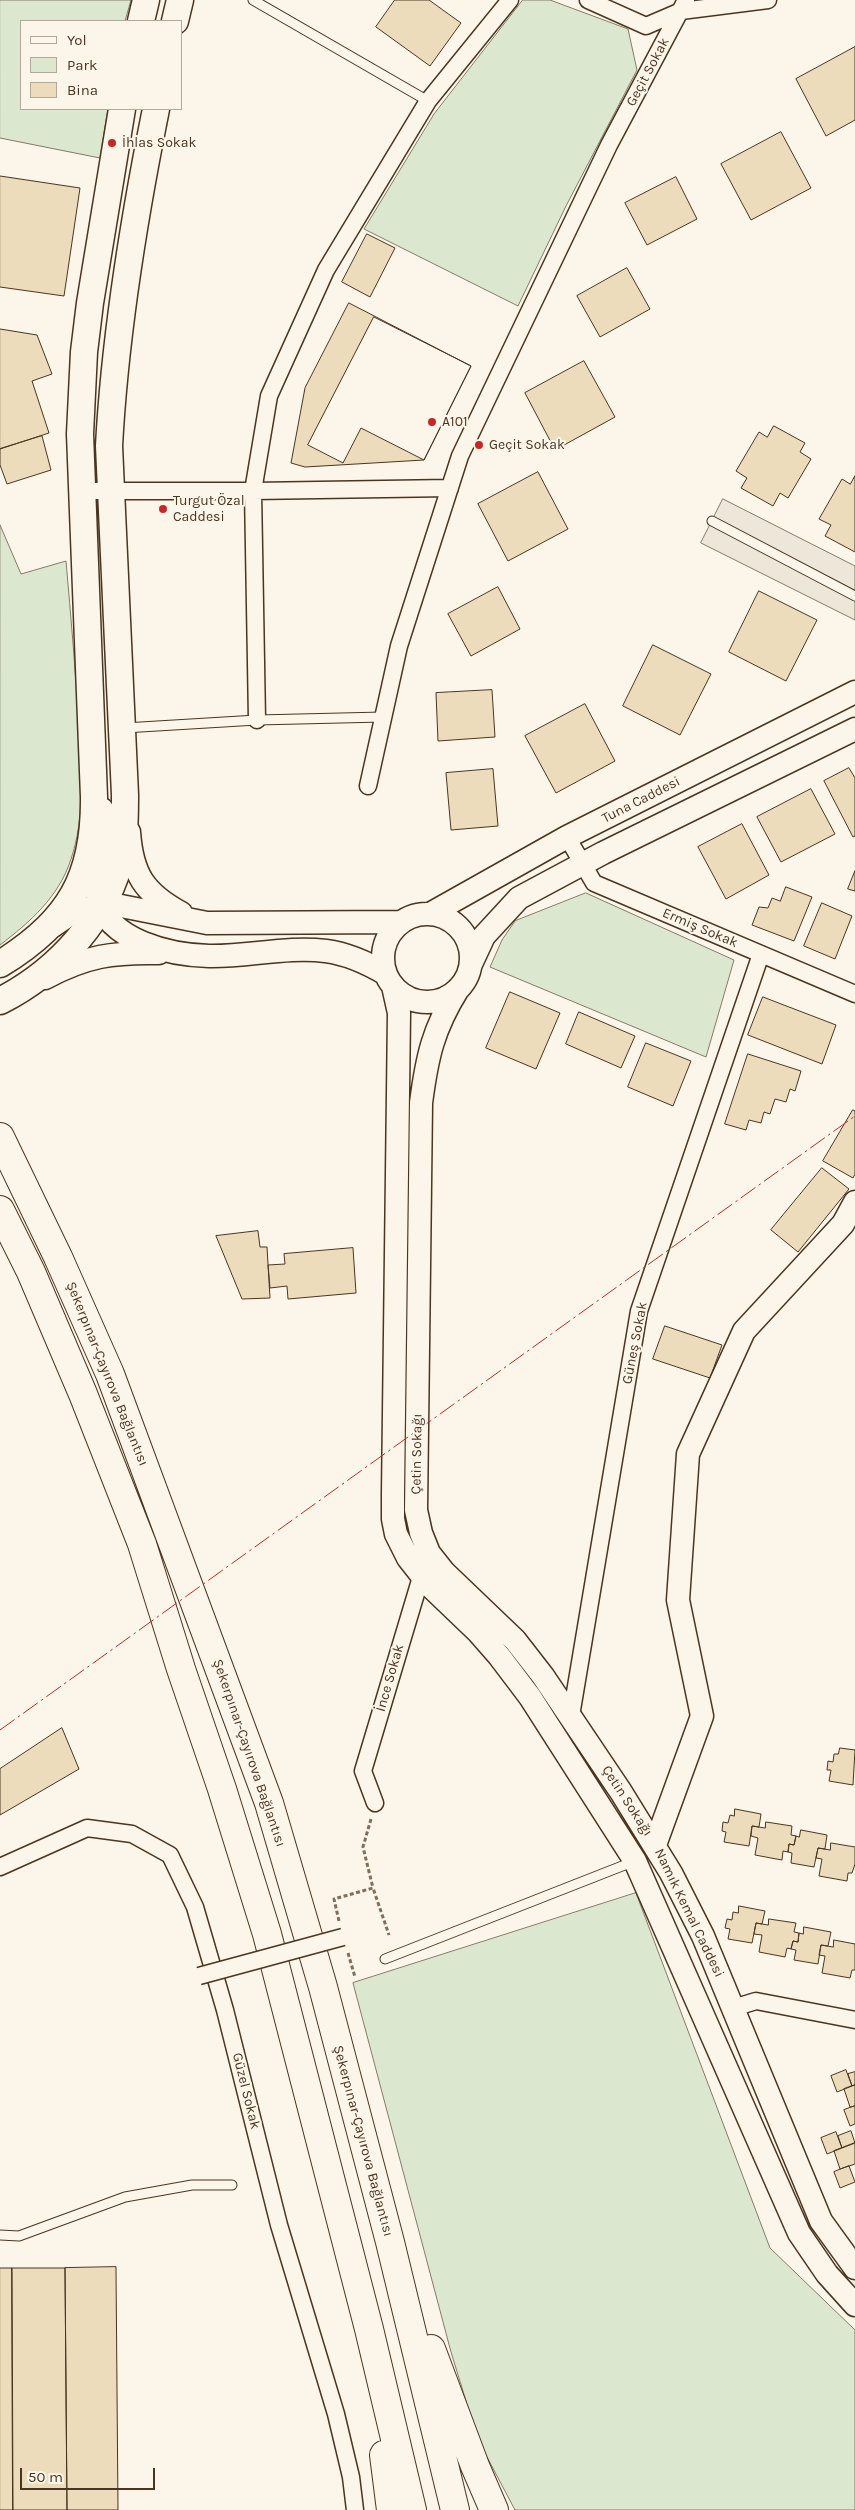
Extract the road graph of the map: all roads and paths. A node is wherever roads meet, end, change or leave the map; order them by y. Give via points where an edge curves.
1 (146, 0) edge
2 (180, 0) edge
3 (253, 0) edge
4 (510, 0) edge
5 (588, 0) edge
6 (768, 0) edge
7 (684, 6) edge
8 (142, 20) edge
9 (175, 20) edge
10 (428, 101) junction
11 (122, 110) edge
12 (156, 110) edge
13 (450, 488) junction
14 (80, 491) junction
15 (110, 491) junction
16 (253, 491) junction
17 (712, 520) dead end
18 (855, 596) edge
19 (855, 692) edge
20 (383, 717) junction
21 (258, 720) junction
22 (122, 728) junction
23 (855, 729) edge
24 (93, 769) junction
25 (368, 786) dead end
26 (125, 795) junction
27 (568, 837) junction
28 (583, 864) junction
29 (100, 906) junction
30 (430, 914) junction
31 (226, 922) junction
32 (402, 922) junction
33 (46, 931) junction
34 (761, 954) junction
35 (194, 955) junction
36 (0, 964) edge
37 (471, 964) junction
38 (389, 980) junction
39 (458, 989) junction
40 (855, 994) edge
41 (7, 998) edge
42 (0, 1137) edge
43 (853, 1208) edge
44 (0, 1210) edge
45 (429, 1553) junction
46 (422, 1575) junction
47 (572, 1716) junction
48 (375, 1803) joint
49 (655, 1845) junction
50 (635, 1861) junction
51 (0, 1867) edge
52 (374, 1888) junction
53 (334, 1898) dead end
54 (389, 1935) dead end
55 (343, 1937) dead end
56 (386, 1959) dead end
57 (199, 1976) dead end
58 (733, 2008) junction
59 (855, 2020) edge
60 (232, 2185) dead end
61 (0, 2235) edge
62 (390, 2242) junction
63 (855, 2268) edge
64 (855, 2305) edge
65 (369, 2329) junction
66 (355, 2510) edge
67 (391, 2510) edge
68 (412, 2510) edge
69 (455, 2510) edge
70 (494, 2510) edge

1 - 8 main road
2 - 9 main road
3 - 10 lane
4 - 10 street
5 - 7 street via 646,26
6 - 7 street
7 - 13 street, Geçit Sokak via 609,144 460,456
10 - 16 street via 326,270 270,396
11 - 14 main road via 84,352
12 - 15 main road via 123,306 112,398
13 - 16 street
13 - 20 street, Geçit Sokak via 398,646
14 - 15 street
14 - 24 main road
15 - 16 street
15 - 22 main road
16 - 21 street
17 - 18 lane
19 - 27 street, Tuna Caddesi
20 - 21 lane
20 - 25 street, Geçit Sokak
21 - 22 lane
22 - 26 main road
23 - 28 street
24 - 29 street via 104,822 104,849 96,888
24 - 33 main road via 92,848 75,892 62,914
26 - 29 main road via 122,852
26 - 31 street via 133,865 152,894 182,914
27 - 28 street, Ermiş Sokak
27 - 30 street, Tuna Caddesi
28 - 34 street, Ermiş Sokak via 594,883
28 - 37 street via 519,898 484,936
29 - 31 street via 129,906 192,922
29 - 33 street via 72,914
29 - 35 street via 115,927 134,938
29 - 41 main road via 91,923 63,955
30 - 32 street
30 - 37 street via 456,924 470,949
31 - 32 street
32 - 38 street via 385,944 383,959
33 - 36 main road
34 - 40 street, Ermiş Sokak
34 - 47 street, Güneş Sokak via 638,1311
35 - 38 street via 324,951 367,963
35 - 41 street via 105,954 70,965
37 - 39 street via 467,978
38 - 39 street via 411,999 432,1002 446,998
38 - 46 street, Namık Kemal Caddesi via 399,1013 393,1519 401,1546
39 - 45 street, Çetin Sokağı via 434,1032 421,1103 416,1510
42 - 62 highway, Şekerpınar-Çayırova Bağlantısı via 110,1374 269,1803
43 - 49 street, Namık Kemal Caddesi via 843,1224 744,1331 688,1454 678,1600 702,1716
44 - 65 highway via 83,1394 142,1544 267,1934
45 - 46 street, İnce Sokak
45 - 47 street, Çetin Sokağı via 444,1572 515,1640
46 - 48 street, İnce Sokak via 363,1771
46 - 50 street, Namık Kemal Caddesi via 500,1656 530,1697
47 - 49 street, Çetin Sokağı
48 - 52 path via 363,1847
49 - 58 street, Namık Kemal Caddesi via 687,1902
50 - 56 lane
50 - 64 street, Namık Kemal Caddesi via 799,2233 822,2268
51 - 66 street, Güzel Sokak via 87,1828 132,1834 170,1855 196,1907 226,2010 279,2225 336,2414 351,2476
52 - 53 path
52 - 54 path
55 - 57 street, bridge
58 - 59 street via 756,2001
58 - 63 street, Namık Kemal Caddesi via 821,2221
60 - 61 lane via 192,2185 125,2197 19,2236
62 - 69 highway, Şekerpınar-Çayırova Bağlantısı
62 - 70 highway
65 - 67 highway
65 - 68 highway

